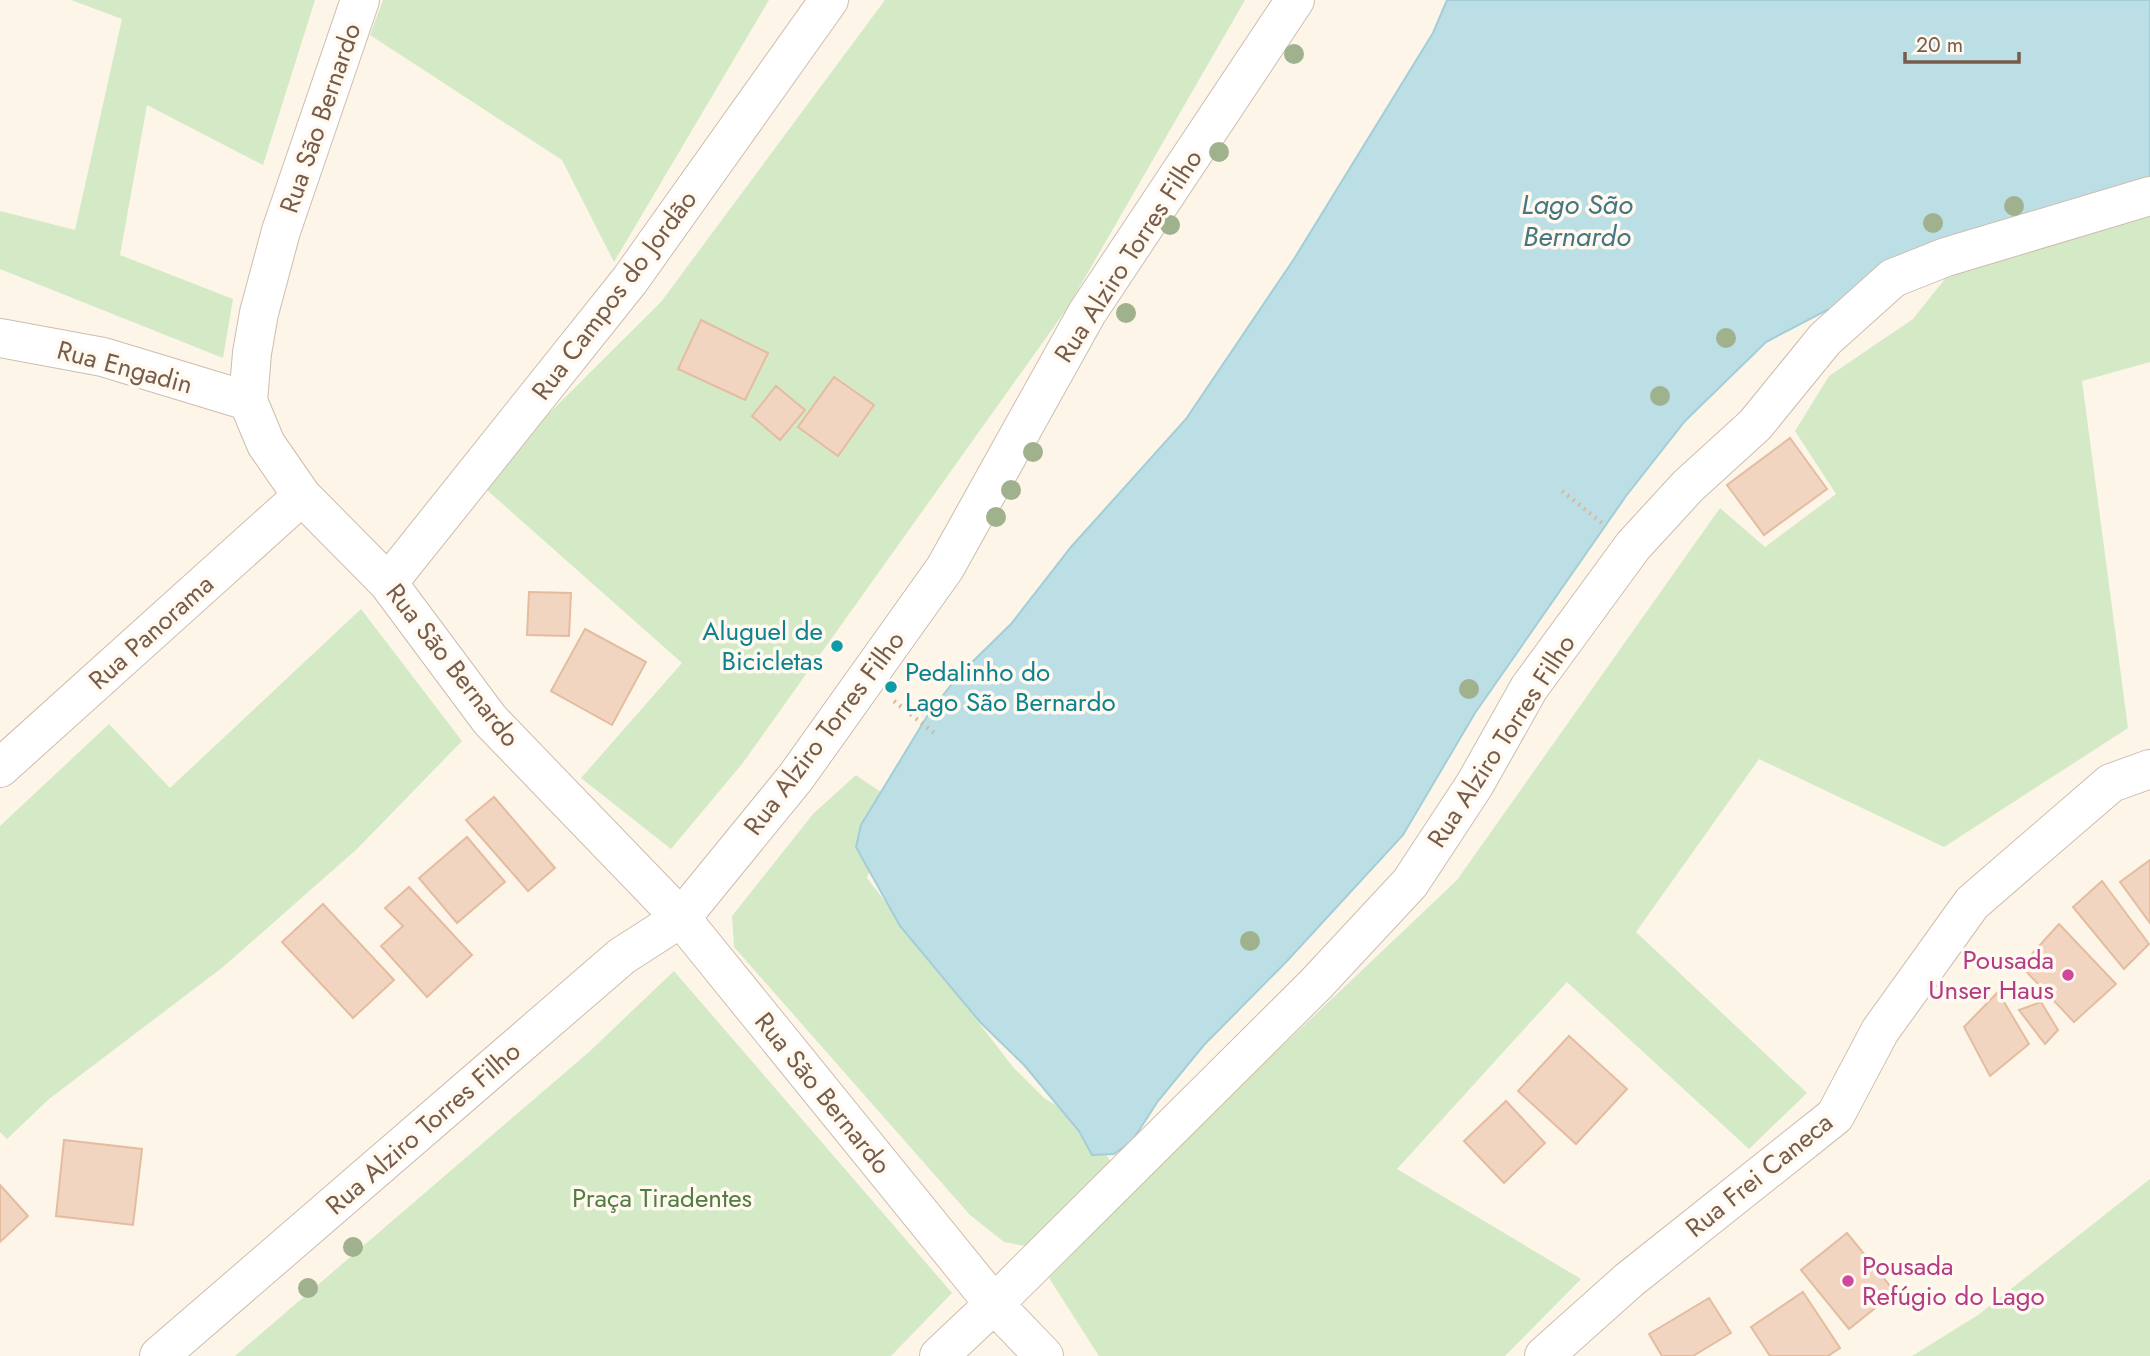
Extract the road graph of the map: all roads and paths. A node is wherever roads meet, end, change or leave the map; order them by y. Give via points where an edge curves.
1 (360, 0) edge
2 (829, 0) edge
3 (1295, 0) edge
4 (2150, 196) edge
5 (0, 338) edge
6 (248, 401) junction
7 (1562, 491) dead end
8 (302, 496) junction
9 (1633, 546) junction
10 (388, 583) junction
11 (893, 700) dead end
12 (934, 733) dead end
13 (0, 768) edge
14 (2150, 769) edge
15 (681, 918) junction
16 (994, 1304) junction
17 (159, 1356) edge
18 (939, 1356) edge
19 (1044, 1356) edge
20 (1544, 1356) edge

1 - 6 street, Rua São Bernardo via 281,231 259,313
2 - 10 street, Rua Campos do Jordão via 630,281
3 - 15 street, Rua Alziro Torres Filho via 1087,313 945,568 796,776
4 - 9 street, Rua Alziro Torres Filho via 1946,257 1893,278 1825,339 1755,425 1688,486
5 - 6 street, Rua Engadin via 103,357
6 - 8 street, Rua São Bernardo via 267,444
7 - 9 path
8 - 10 street, Rua São Bernardo
8 - 13 street, Rua Panorama
9 - 16 street, Rua Alziro Torres Filho via 1530,688 1410,883 1316,984
10 - 15 street, Rua São Bernardo via 491,720
11 - 12 path
14 - 20 street, Rua Frei Caneca via 2111,783 1972,903 1880,1031 1835,1116 1629,1280
15 - 16 street, Rua São Bernardo
15 - 17 street, Rua Alziro Torres Filho via 622,956
16 - 18 street, Rua Alziro Torres Filho
16 - 19 street, Rua São Bernardo

